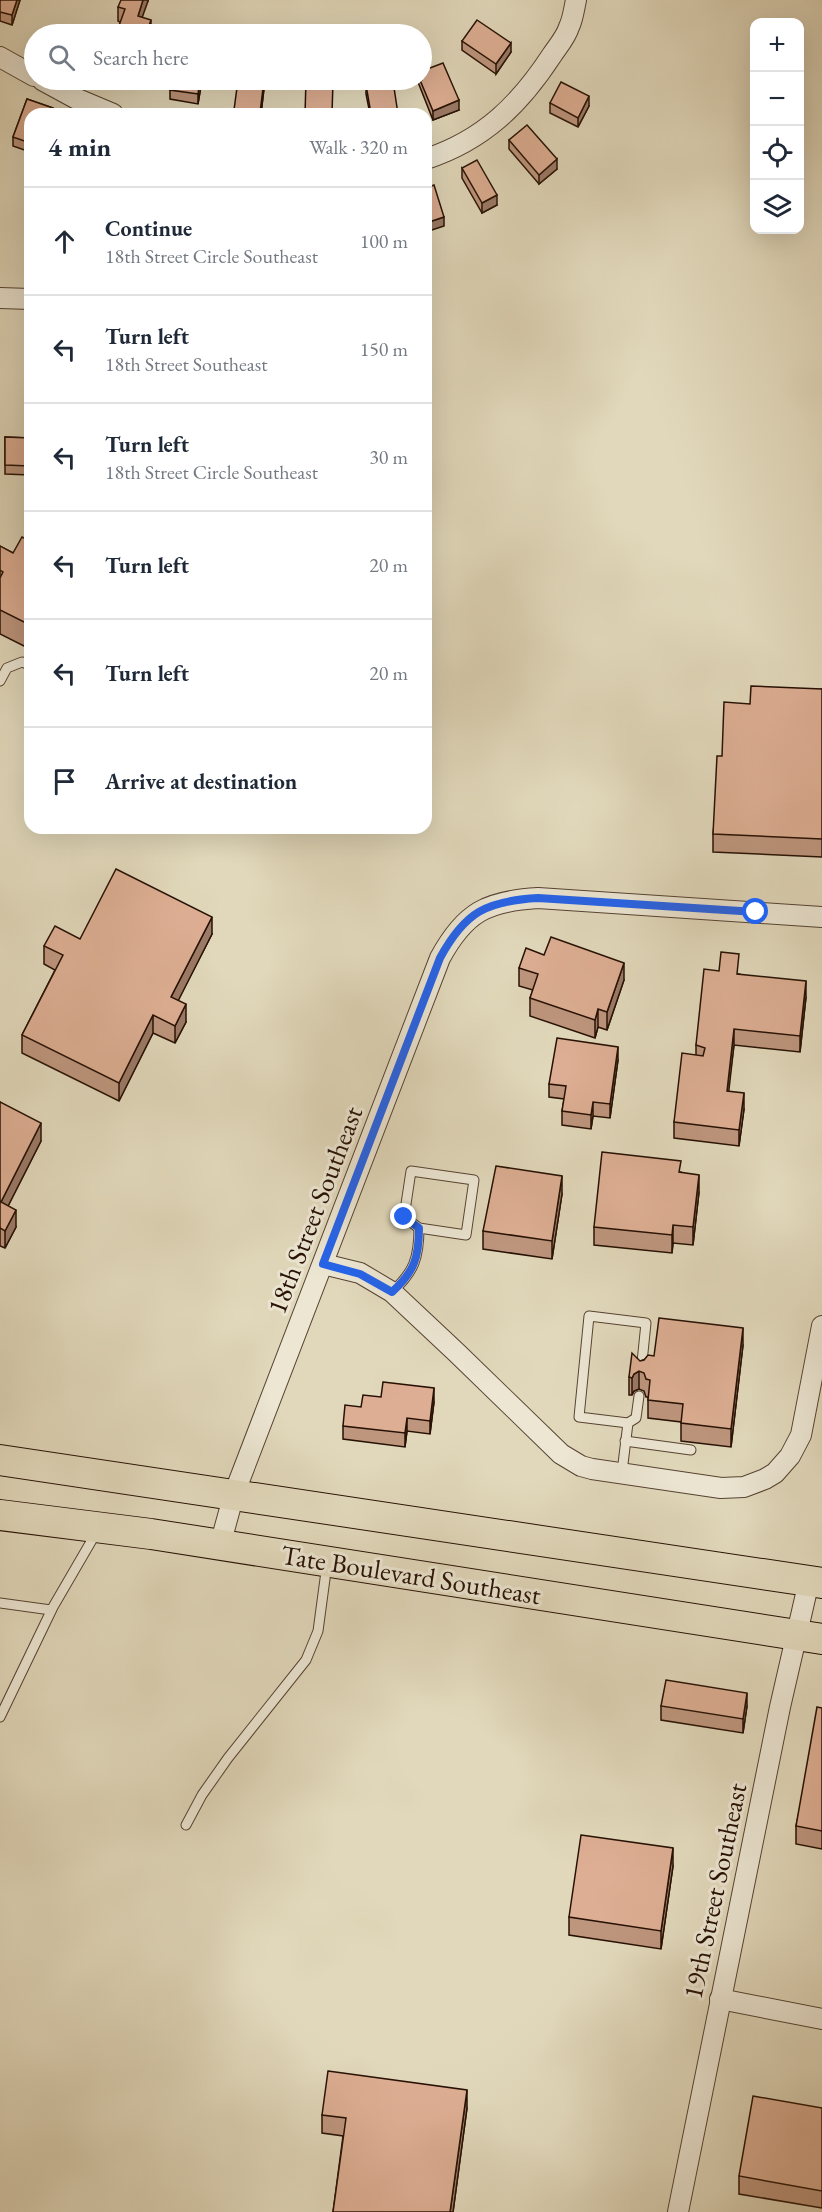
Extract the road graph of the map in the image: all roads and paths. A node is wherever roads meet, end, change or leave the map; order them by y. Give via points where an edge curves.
1 (576, 0) edge
2 (0, 57) edge
3 (24, 70) edge
4 (60, 90) edge
5 (98, 108) edge
6 (432, 157) edge
7 (0, 298) edge
8 (24, 299) edge
9 (24, 663) edge
10 (0, 681) edge
11 (822, 917) edge
12 (419, 1228) junction
13 (323, 1264) junction
14 (392, 1292) junction
15 (822, 1326) edge
16 (641, 1372) edge
17 (639, 1396) dead end
18 (628, 1424) junction
19 (625, 1442) junction
20 (691, 1450) dead end
21 (0, 1460) edge
22 (622, 1472) junction
23 (234, 1494) junction
24 (0, 1515) edge
25 (100, 1526) junction
26 (220, 1545) junction
27 (327, 1562) junction
28 (815, 1582) edge
29 (0, 1603) edge
30 (51, 1610) junction
31 (810, 1637) edge
32 (0, 1717) edge
33 (186, 1825) dead end
34 (720, 1999) junction
35 (822, 2019) edge
36 (678, 2212) edge

1 - 6 street via 569,28 533,83 511,108 486,129
2 - 3 street
4 - 5 street
7 - 8 street
9 - 10 lane via 7,668
11 - 13 street, 18th Street Southeast via 538,898 512,899 483,908 458,930 440,958
12 - 12 lane via 404,1217 411,1171 474,1180 466,1235
12 - 14 lane via 411,1272
13 - 14 street via 360,1274
13 - 23 street, 18th Street Southeast
14 - 22 street via 561,1454 581,1466
15 - 22 street via 801,1436 775,1473 755,1484 733,1488
16 - 18 lane via 646,1323 589,1316 579,1417
17 - 18 lane via 636,1418
18 - 19 lane
19 - 20 lane
19 - 22 lane
21 - 23 main road, Tate Boulevard Southeast
23 - 26 street, 18th Street Southeast
23 - 28 main road, Tate Boulevard Southeast
24 - 25 main road, Tate Boulevard Southeast
25 - 26 main road, Tate Boulevard Southeast
25 - 30 lane
26 - 27 main road, Tate Boulevard Southeast
27 - 31 main road, Tate Boulevard Southeast
27 - 33 lane via 318,1631 306,1660 228,1758
28 - 31 street, 19th Street Southeast
29 - 30 lane
30 - 32 lane
31 - 34 street, 19th Street Southeast via 780,1707
34 - 35 street
34 - 36 street, 19th Street Southeast

